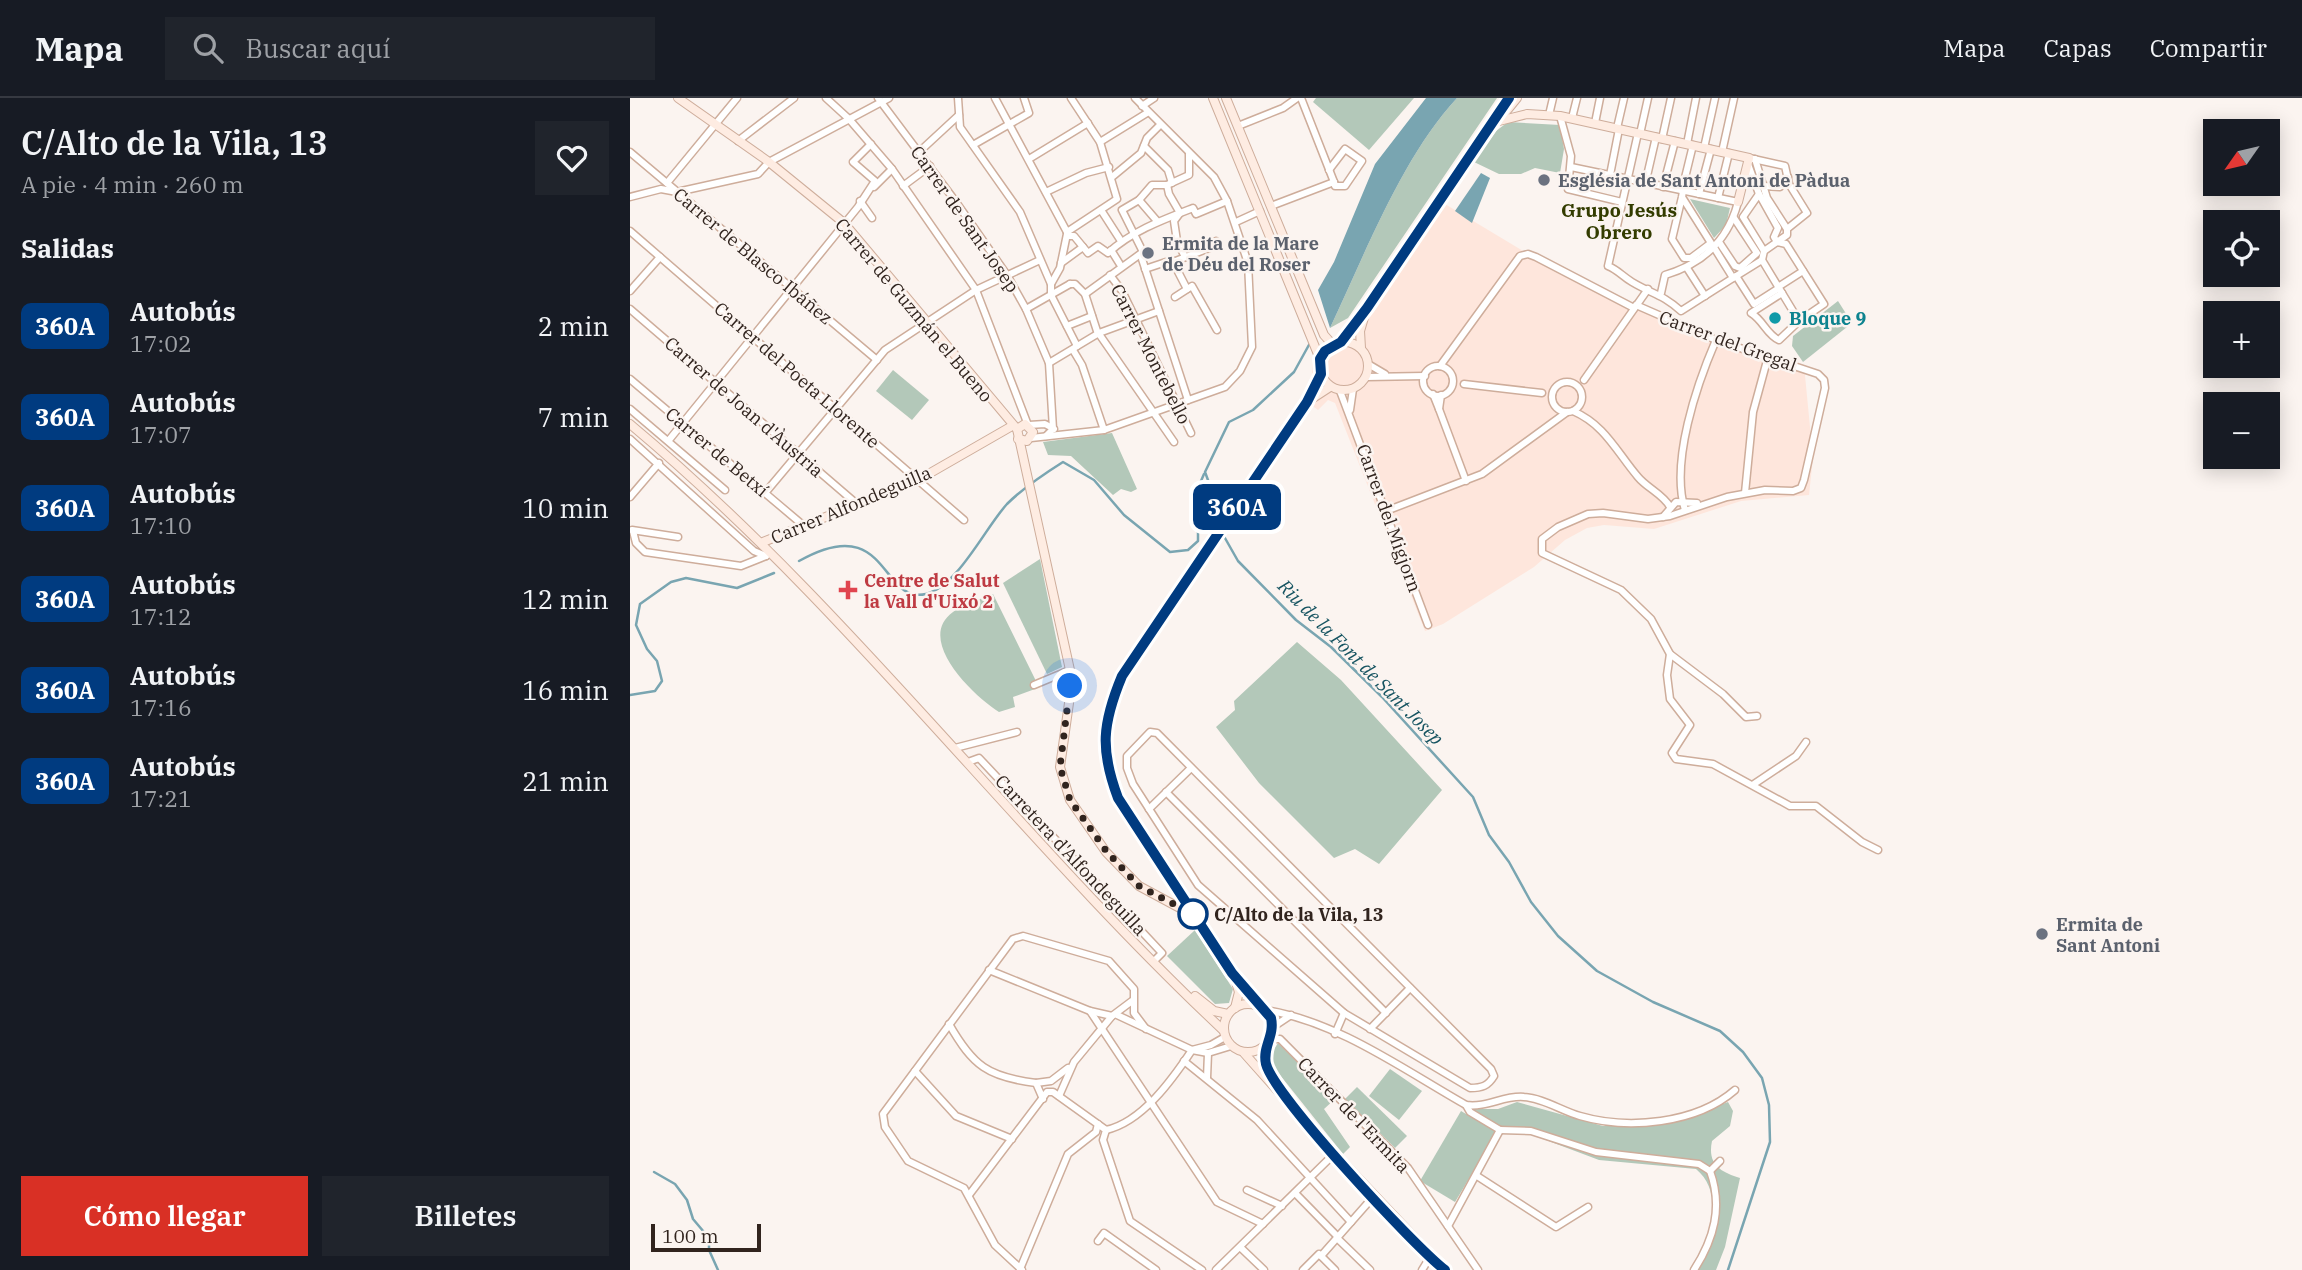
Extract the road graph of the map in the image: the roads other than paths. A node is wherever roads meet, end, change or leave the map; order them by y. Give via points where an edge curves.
1 (678, 98) edge
2 (793, 98) edge
3 (826, 98) edge
4 (889, 98) edge
5 (995, 98) edge
6 (1024, 98) edge
7 (1071, 98) edge
8 (1135, 98) edge
9 (1154, 98) edge
10 (1213, 98) edge
11 (1226, 98) edge
12 (1299, 98) edge
13 (1553, 98) edge
14 (1577, 98) edge
15 (1600, 98) edge
16 (1624, 98) edge
17 (1648, 98) edge
18 (1671, 98) edge
19 (1696, 98) edge
20 (1715, 98) edge
21 (1734, 98) edge
22 (732, 100) edge
23 (880, 100) edge
24 (958, 102) edge
25 (1516, 105) edge
26 (1142, 106) junction
27 (1147, 113) junction
28 (959, 115) junction
29 (1549, 115) junction
30 (1560, 116) junction
31 (1572, 118) junction
32 (849, 119) junction
33 (1499, 121) junction
34 (1088, 123) junction
35 (1595, 123) junction
36 (715, 124) junction
37 (1009, 124) junction
38 (1160, 125) junction
39 (1238, 126) junction
40 (1618, 129) junction
41 (1227, 131) junction
42 (1639, 133) junction
43 (1659, 138) junction
44 (738, 141) junction
45 (1675, 141) junction
46 (1100, 142) junction
47 (871, 144) junction
48 (974, 145) junction
49 (1144, 145) junction
50 (1690, 145) junction
51 (1475, 148) junction
52 (1707, 148) junction
53 (630, 152) edge
54 (919, 152) junction
55 (1726, 153) junction
56 (1189, 154) junction
57 (1029, 159) junction
58 (1751, 160) junction
59 (769, 162) junction
60 (930, 166) junction
61 (1109, 167) junction
62 (1570, 167) junction
63 (892, 169) junction
64 (1329, 170) junction
65 (1610, 175) junction
66 (1647, 176) dead end
67 (1112, 177) junction
68 (1787, 177) junction
69 (1628, 179) junction
70 (1334, 182) junction
71 (667, 183) junction
72 (1169, 184) junction
73 (904, 186) junction
74 (1763, 186) junction
75 (1663, 187) junction
76 (677, 192) junction
77 (1046, 192) junction
78 (1682, 193) junction
79 (1699, 194) junction
80 (1759, 194) junction
81 (630, 197) edge
82 (1718, 198) junction
83 (1139, 200) junction
84 (860, 201) junction
85 (1227, 201) junction
86 (1622, 202) junction
87 (1738, 202) junction
88 (1271, 206) junction
89 (1101, 211) junction
90 (1260, 211) junction
91 (1180, 213) junction
92 (872, 218) dead end
93 (1734, 218) junction
94 (1157, 222) junction
95 (1236, 222) junction
96 (844, 223) junction
97 (1787, 229) junction
98 (630, 231) edge
99 (1135, 233) junction
100 (1067, 234) junction
101 (1121, 241) junction
102 (1216, 241) dead end
103 (1719, 242) junction
104 (1777, 242) junction
105 (1715, 249) junction
106 (1085, 250) junction
107 (1111, 250) junction
108 (1764, 251) junction
109 (1143, 252) junction
110 (660, 257) junction
111 (1185, 257) junction
112 (1040, 260) junction
113 (1762, 260) junction
114 (1173, 262) junction
115 (1060, 266) junction
116 (1121, 266) junction
117 (1687, 268) junction
118 (1146, 269) junction
119 (1803, 271) junction
120 (1007, 275) junction
121 (1110, 275) junction
122 (1735, 277) junction
123 (1051, 284) junction
124 (1070, 284) junction
125 (1190, 287) junction
126 (791, 288) junction
127 (1648, 289) junction
128 (1780, 289) junction
129 (975, 290) junction
130 (630, 291) edge
131 (1661, 293) junction
132 (1085, 294) junction
133 (1051, 295) junction
134 (1705, 296) junction
135 (1175, 297) dead end
136 (1635, 307) junction
137 (1367, 308) junction
138 (630, 309) edge
139 (1026, 309) junction
140 (1159, 311) junction
141 (1091, 316) junction
142 (1136, 319) junction
143 (925, 321) junction
144 (1799, 321) junction
145 (1067, 326) junction
146 (1217, 330) dead end
147 (1099, 333) junction
148 (752, 337) junction
149 (1716, 340) junction
150 (1336, 343) junction
151 (1075, 348) junction
152 (1361, 348) junction
153 (1319, 355) junction
154 (1768, 357) junction
155 (877, 360) junction
156 (1049, 363) junction
157 (1368, 364) junction
158 (1444, 368) junction
159 (1321, 374) junction
160 (1385, 374) junction
161 (1425, 376) junction
162 (1366, 377) junction
163 (1409, 377) junction
164 (1452, 377) junction
165 (630, 379) edge
166 (1584, 380) junction
167 (715, 383) junction
168 (1424, 384) junction
169 (1464, 384) junction
170 (1573, 384) junction
171 (1330, 387) junction
172 (1451, 387) junction
173 (1353, 389) junction
174 (1555, 389) junction
175 (1340, 391) junction
176 (1580, 392) junction
177 (1542, 393) junction
178 (1433, 394) junction
179 (1441, 395) junction
180 (1552, 398) junction
181 (1188, 400) junction
182 (1307, 402) junction
183 (1177, 404) junction
184 (1580, 404) junction
185 (835, 408) junction
186 (630, 409) edge
187 (1439, 409) junction
188 (1559, 410) junction
189 (1570, 411) junction
190 (1153, 412) junction
191 (1350, 412) junction
192 (1588, 417) junction
193 (682, 423) junction
194 (630, 424) edge
195 (1553, 424) junction
196 (1028, 425) junction
197 (1014, 428) junction
198 (1053, 429) junction
199 (1104, 430) junction
200 (1191, 433) dead end
201 (1061, 434) junction
202 (1046, 436) junction
203 (1031, 438) junction
204 (630, 439) edge
205 (1018, 439) junction
206 (668, 440) junction
207 (1174, 442) dead end
208 (797, 453) junction
209 (659, 463) junction
210 (918, 480) junction
211 (1466, 481) junction
212 (725, 490) dead end
213 (765, 493) junction
214 (1745, 493) junction
215 (630, 497) edge
216 (858, 505) junction
217 (1677, 506) junction
218 (1386, 511) junction
219 (964, 520) dead end
220 (804, 526) junction
221 (632, 530) edge
222 (678, 537) dead end
223 (763, 542) junction
224 (769, 554) junction
225 (1428, 625) dead end
226 (1670, 654) junction
227 (1070, 670) junction
228 (1034, 685) dead end
229 (1757, 716) dead end
230 (1017, 732) dead end
231 (1806, 742) dead end
232 (955, 748) junction
233 (1191, 768) junction
234 (1754, 784) junction
235 (1166, 792) junction
236 (1149, 809) junction
237 (1878, 850) dead end
238 (1194, 915) junction
239 (989, 970) junction
240 (1232, 973) junction
241 (1173, 979) junction
242 (1410, 988) junction
243 (1132, 1001) junction
244 (1261, 1008) junction
245 (1232, 1011) junction
246 (1090, 1012) junction
247 (1345, 1013) junction
248 (1385, 1013) junction
249 (1293, 1014) junction
250 (1114, 1016) junction
251 (949, 1024) junction
252 (1273, 1027) junction
253 (1146, 1029) junction
254 (1370, 1029) junction
255 (1102, 1030) junction
256 (1225, 1034) junction
257 (1335, 1034) junction
258 (1268, 1043) junction
259 (1231, 1046) junction
260 (1192, 1050) junction
261 (1208, 1053) junction
262 (1244, 1053) junction
263 (1184, 1061) junction
264 (1074, 1062) junction
265 (915, 1071) junction
266 (1207, 1078) junction
267 (1036, 1083) junction
268 (1735, 1090) dead end
269 (1045, 1095) junction
270 (1059, 1096) junction
271 (1150, 1101) junction
272 (1466, 1105) junction
273 (1098, 1125) junction
274 (1308, 1125) junction
275 (1106, 1130) junction
276 (1500, 1130) junction
277 (1088, 1137) junction
278 (1012, 1139) junction
279 (1102, 1140) junction
280 (1334, 1154) junction
281 (1720, 1161) dead end
282 (1710, 1171) junction
283 (1477, 1177) junction
284 (1310, 1178) junction
285 (1247, 1190) dead end
286 (1295, 1193) junction
287 (969, 1195) junction
288 (1374, 1196) junction
289 (1282, 1206) junction
290 (1588, 1207) dead end
291 (1351, 1222) junction
292 (1263, 1224) junction
293 (1448, 1226) junction
294 (1338, 1238) junction
295 (1098, 1241) dead end
296 (1240, 1247) junction
297 (1320, 1255) junction
298 (1430, 1257) junction
299 (1021, 1269) edge
300 (1156, 1270) edge
301 (1202, 1270) edge
302 (1216, 1270) edge
303 (1264, 1270) edge
304 (1303, 1270) edge
305 (1335, 1270) edge
306 (1370, 1270) edge
307 (1422, 1270) edge
308 (1445, 1270) edge
309 (1478, 1270) edge
310 (1694, 1270) edge

1 - 36 street, Carrer de Guzmán el Bueno
2 - 44 street
3 - 32 street
4 - 23 street
5 - 37 street
6 - 37 street via 1029,113
7 - 34 street
8 - 26 street
9 - 26 street
10 - 41 street
11 - 39 street
12 - 39 street
12 - 64 street
13 - 29 street
14 - 31 street
15 - 35 street
16 - 40 street
17 - 42 street
18 - 43 street
19 - 50 street
20 - 52 street
21 - 55 street
22 - 36 street
23 - 32 street
23 - 54 street, Carrer de Sant Josep
24 - 28 street
25 - 29 street
25 - 33 street
25 - 33 street
25 - 51 street via 1501,110
26 - 27 street
27 - 38 street
27 - 46 street
28 - 48 street via 960,127
28 - 54 street
29 - 30 street
30 - 31 street
30 - 62 street
31 - 35 street
32 - 47 street
32 - 59 street
33 - 51 street
34 - 46 street
34 - 57 street
35 - 40 street
36 - 44 street, Carrer de Guzmán el Bueno
36 - 71 street
37 - 48 street
37 - 57 street
38 - 49 street
38 - 56 street
39 - 41 street
39 - 88 street
40 - 42 street
40 - 65 street
41 - 90 street
42 - 43 street
42 - 69 street
43 - 45 street
43 - 66 street
44 - 59 street, Carrer de Guzmán el Bueno
45 - 50 street
45 - 75 street
46 - 61 street
47 - 63 street
47 - 84 street via 853,162 875,181
48 - 112 street via 1020,212
49 - 67 street
49 - 72 street via 1168,170
50 - 52 street
50 - 78 street
51 - 137 street
52 - 55 street
52 - 79 street
53 - 71 street, Carrer de Blasco Ibáñez
54 - 60 street, Carrer de Sant Josep
55 - 58 street
55 - 82 street
56 - 72 street via 1189,174
56 - 85 street via 1213,177
57 - 77 street
58 - 68 street via 1786,166
58 - 74 street
58 - 80 street
58 - 87 street
59 - 76 street via 758,174
59 - 96 street, Carrer de Guzmán el Bueno
60 - 73 street
60 - 120 street, Carrer de Sant Josep
61 - 67 street
61 - 77 street
62 - 65 street
62 - 86 street via 1568,189
63 - 73 street
63 - 84 street
64 - 70 street
64 - 70 street via 1345,149 1362,161 1345,186
65 - 69 street
67 - 89 street via 1117,199
68 - 74 street via 1780,187
68 - 97 street via 1807,213
69 - 75 street
69 - 86 street
70 - 88 street
71 - 76 street, Carrer de Blasco Ibáñez
72 - 83 street via 1152,186
72 - 91 street via 1169,194
73 - 129 street
74 - 97 street
75 - 78 street
76 - 81 street via 661,189
76 - 126 street, Carrer de Blasco Ibáñez
77 - 100 street
78 - 78 street via 1672,239 1685,258 1691,258 1711,243
78 - 79 street
79 - 82 street
80 - 104 street via 1778,228
80 - 108 street via 1743,217
82 - 87 street
83 - 94 street
83 - 99 street via 1122,210
84 - 92 street
84 - 96 street
85 - 91 street via 1196,214 1193,208
85 - 95 street
86 - 127 street via 1608,266
87 - 93 street
88 - 90 street
88 - 150 street via 1324,335
89 - 100 street
89 - 101 street
90 - 95 street
90 - 153 street
91 - 94 street
91 - 111 street via 1174,221
93 - 103 street
93 - 103 street via 1756,257 1740,268 1735,266
94 - 99 street
95 - 181 street via 1248,263 1252,347 1225,387
96 - 126 street
96 - 143 street, Carrer de Guzmán el Bueno
97 - 104 street via 1787,235
98 - 110 street, Carrer del Poeta Llorente
99 - 101 street
99 - 109 street
100 - 106 street
100 - 115 street
101 - 107 street
102 - 111 street via 1217,245
103 - 105 street
104 - 108 street
104 - 119 street via 1786,244
105 - 117 street
105 - 122 street
106 - 107 street via 1098,246 1108,253
106 - 115 street
107 - 116 street
108 - 113 street
109 - 116 street
109 - 118 street
110 - 130 street
110 - 148 street, Carrer del Poeta Llorente
111 - 114 street
112 - 120 street
112 - 123 street
113 - 122 street
113 - 128 street
114 - 118 street
114 - 125 street
115 - 123 street
115 - 124 street
116 - 121 street
117 - 131 street via 1665,275
117 - 134 street
118 - 140 street
119 - 128 street
119 - 144 street via 1824,304
120 - 129 street
120 - 139 street, Carrer de Sant Josep
121 - 132 street
121 - 142 street, Carrer Montebello
122 - 128 street via 1754,304
122 - 134 street
123 - 133 street
124 - 132 street
124 - 133 street
125 - 135 street
125 - 146 street
126 - 148 street
126 - 155 street, Carrer de Blasco Ibáñez
127 - 131 street
127 - 136 street
128 - 144 street
128 - 144 street via 1751,313 1779,340
129 - 143 street
129 - 196 street
131 - 134 street via 1681,311
132 - 141 street
133 - 139 street
133 - 145 street
136 - 149 street, Carrer del Gregal
136 - 158 street, Carrer del Gregal via 1528,254 1513,264
136 - 166 street
137 - 150 street
137 - 152 street via 1360,331
138 - 167 street, Carrer de Joan d'Àustria
139 - 156 street, Carrer de Sant Josep
140 - 142 street
140 - 181 street
141 - 145 street
141 - 147 street
142 - 147 street
142 - 183 street, Carrer Montebello
143 - 155 street
143 - 197 street, Carrer de Guzmán el Bueno
145 - 151 street
147 - 151 street
147 - 190 street
148 - 167 street
148 - 185 street, Carrer del Poeta Llorente
149 - 154 street, Carrer del Gregal
149 - 217 street via 1689,419
150 - 152 street
150 - 153 street
151 - 156 street
151 - 199 street
152 - 157 street
153 - 159 street
154 - 214 street via 1753,412
154 - 214 street, Carrer del Gregal via 1820,376 1825,388 1801,488
155 - 185 street
156 - 198 street, Carrer de Sant Josep
157 - 160 street
157 - 162 street
158 - 161 street via 1429,369
158 - 164 street
159 - 171 street
159 - 182 street
160 - 162 street
160 - 163 street
161 - 163 street
161 - 168 street
162 - 173 street
163 - 168 street
164 - 169 street
164 - 172 street
165 - 193 street, Carrer de Betxí
166 - 170 street
166 - 176 street
167 - 193 street
167 - 208 street, Carrer de Joan d'Àustria
168 - 178 street
169 - 172 street
169 - 177 street
170 - 174 street
170 - 176 street
171 - 175 street
171 - 182 street
172 - 179 street
173 - 175 street
173 - 191 street, Carrer del Migjorn
174 - 177 street
174 - 180 street
175 - 191 street, Carrer del Migjorn
176 - 184 street
177 - 180 street
178 - 179 street
178 - 187 street
179 - 187 street
180 - 188 street
181 - 183 street
182 - 238 street via 1122,676 1107,712 1104,746 1118,798
183 - 190 street
183 - 200 street, Carrer Montebello
184 - 189 street
184 - 192 street
185 - 208 street
185 - 210 street, Carrer del Poeta Llorente
186 - 206 street
187 - 211 street
188 - 189 street
188 - 195 street
189 - 192 street
189 - 195 street
190 - 199 street
190 - 207 street
191 - 218 street, Carrer del Migjorn
192 - 217 street via 1637,476
193 - 206 street
193 - 213 street, Carrer de Betxí
194 - 223 street, Carretera d'Alfondeguilla
195 - 211 street
196 - 197 street
196 - 198 street via 1045,424
196 - 203 street
197 - 205 street
197 - 210 street, Carrer Alfondeguilla
198 - 201 street
198 - 202 street
199 - 201 street
201 - 202 street
202 - 203 street
203 - 205 street
204 - 209 street
205 - 227 street
206 - 212 street
208 - 213 street
208 - 216 street, Carrer de Joan d'Àustria
209 - 215 street
209 - 224 street via 754,551
210 - 216 street, Carrer Alfondeguilla
210 - 219 street, Carrer del Poeta Llorente
211 - 218 street
213 - 220 street, Carrer de Betxí
214 - 217 street
216 - 220 street, Carrer Alfondeguilla
217 - 226 street via 1667,517 1632,519 1603,513 1572,519 1542,540 1542,553 1548,557 1622,590 1651,619
218 - 225 street, Carrer del Migjorn
220 - 223 street, Carrer Alfondeguilla
221 - 222 street
221 - 224 street via 645,552 741,566
223 - 224 street, Carretera d'Alfondeguilla
224 - 232 street, Carretera d'Alfondeguilla
226 - 229 street via 1746,717
226 - 234 street via 1670,699 1690,725 1672,753 1676,759 1713,764
227 - 228 street
227 - 238 street via 1060,767 1070,800 1107,852 1139,886
230 - 232 street
231 - 234 street via 1796,756
232 - 241 street, Carretera d'Alfondeguilla
233 - 235 street
233 - 236 street via 1157,733 1150,732 1127,756 1126,768
233 - 242 street
234 - 237 street via 1790,806 1816,806
235 - 236 street
235 - 248 street
236 - 247 street via 1198,885
238 - 240 street
239 - 243 street via 1013,939 1023,936 1109,961 1134,989
239 - 246 street
239 - 251 street
240 - 244 street
240 - 245 street via 1239,992
241 - 245 street, Carretera d'Alfondeguilla via 1214,1011
241 - 256 street, Carretera d'Alfondeguilla
242 - 248 street
242 - 254 street via 1491,1069 1490,1083 1470,1088
243 - 250 street
243 - 253 street via 1134,1013
244 - 245 street via 1245,1004
244 - 249 street
244 - 252 street
245 - 256 street
246 - 250 street
246 - 255 street
247 - 254 street
247 - 257 street
248 - 254 street
249 - 252 street
249 - 257 street
250 - 253 street
250 - 255 street
251 - 265 street
251 - 267 street via 968,1057 980,1067 998,1077
252 - 258 street
253 - 260 street
255 - 264 street
255 - 271 street
256 - 259 street
256 - 260 street via 1211,1045
257 - 272 street
258 - 262 street
258 - 274 street via 1266,1066
258 - 293 street, Carrer de l'Ermita via 1280,1038 1408,1168
259 - 261 street
259 - 262 street
260 - 261 street
260 - 263 street
261 - 266 street
262 - 274 street
263 - 266 street
263 - 271 street
264 - 267 street via 1051,1082
264 - 270 street
265 - 278 street via 956,1116
265 - 287 street via 882,1119 885,1127 908,1161 956,1182
266 - 284 street via 1257,1120
267 - 269 street
268 - 272 street via 1688,1114 1641,1122 1584,1117 1523,1096
269 - 270 street
269 - 278 street
270 - 273 street
271 - 275 street via 1126,1124
271 - 292 street via 1217,1202
272 - 276 street
273 - 275 street
273 - 277 street
274 - 280 street
275 - 279 street
276 - 282 street via 1531,1131 1596,1152 1699,1164
276 - 283 street
277 - 279 street
277 - 299 street via 1068,1154 1057,1175
278 - 287 street
279 - 301 street via 1130,1221
280 - 284 street
280 - 288 street
281 - 282 street
282 - 310 street via 1718,1207 1711,1239
283 - 290 street via 1556,1227
283 - 293 street
284 - 286 street
284 - 291 street
285 - 289 street
286 - 289 street
286 - 294 street
287 - 299 street via 995,1245
288 - 291 street
288 - 298 street
289 - 292 street
291 - 294 street
292 - 296 street
293 - 309 street, Carrer de l'Ermita
294 - 297 street
294 - 306 street
295 - 300 street via 1104,1233
296 - 302 street
296 - 303 street
297 - 304 street
297 - 305 street
298 - 307 street
298 - 308 street

